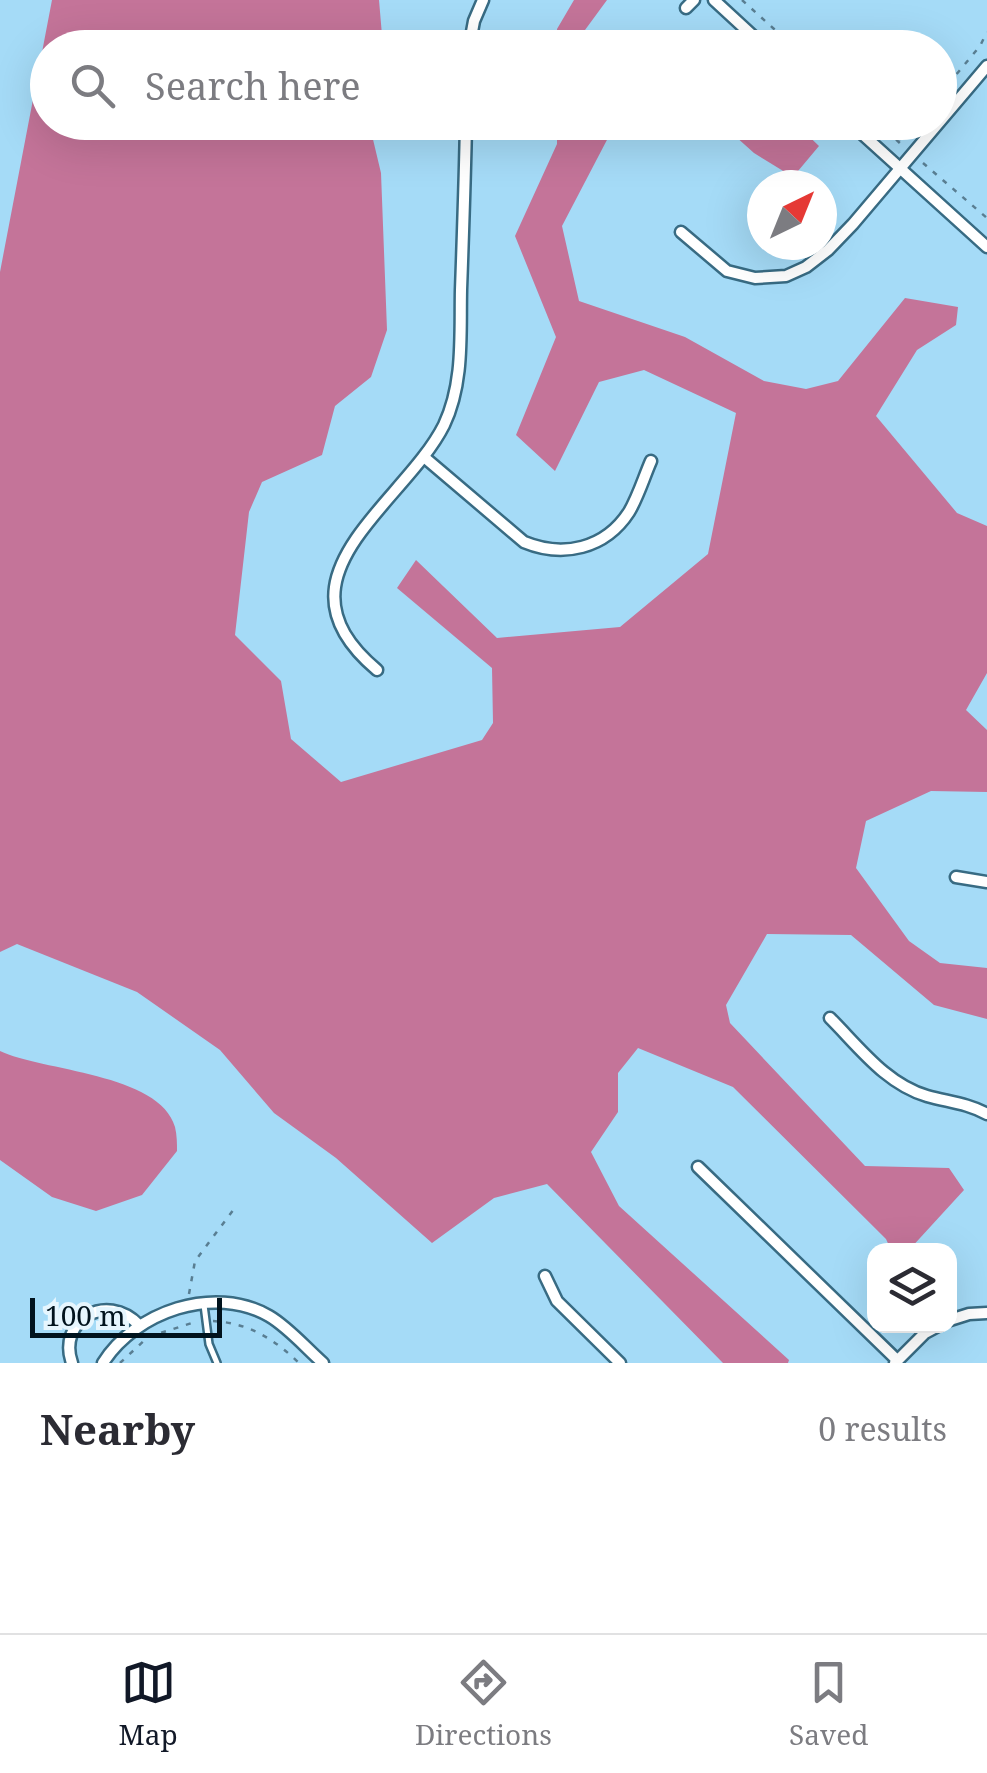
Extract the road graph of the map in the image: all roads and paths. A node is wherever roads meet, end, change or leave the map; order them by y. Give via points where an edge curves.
1 (483, 0) edge
2 (714, 0) edge
3 (742, 0) edge
4 (473, 30) edge
5 (746, 30) edge
6 (774, 30) edge
7 (987, 32) edge
8 (987, 66) edge
9 (957, 74) edge
10 (957, 102) edge
11 (466, 140) edge
12 (869, 140) edge
13 (925, 140) edge
14 (898, 142) edge
15 (913, 155) junction
16 (900, 169) junction
17 (987, 218) edge
18 (681, 232) dead end
19 (987, 247) edge
20 (424, 457) junction
21 (651, 461) dead end
22 (377, 670) dead end
23 (956, 876) dead end
24 (987, 882) edge
25 (830, 1018) dead end
26 (987, 1114) edge
27 (698, 1167) dead end
28 (236, 1205) dead end
29 (545, 1276) dead end
30 (189, 1296) dead end
31 (204, 1304) junction
32 (987, 1313) edge
33 (957, 1318) edge
34 (140, 1325) junction
35 (924, 1333) edge
36 (896, 1362) edge
37 (72, 1363) edge
38 (102, 1363) edge
39 (217, 1363) edge
40 (322, 1363) edge
41 (620, 1363) edge

1 - 4 street
2 - 5 street
3 - 6 path
7 - 9 path
8 - 10 street
11 - 20 street via 461,354 453,401
12 - 16 street
13 - 15 street
14 - 15 path
15 - 16 street
15 - 17 path
16 - 18 street via 828,250 786,276 727,271
16 - 19 street
20 - 21 street via 524,542 570,551 590,545 628,513
20 - 22 street via 338,567 338,619 351,648
23 - 24 street
25 - 26 street via 895,1081
27 - 36 street
28 - 30 path via 195,1261
29 - 41 street via 557,1300
31 - 34 street
31 - 39 lane
31 - 40 street via 270,1316
32 - 33 street
34 - 37 street via 117,1309 91,1313 70,1339
34 - 38 street
35 - 36 street

